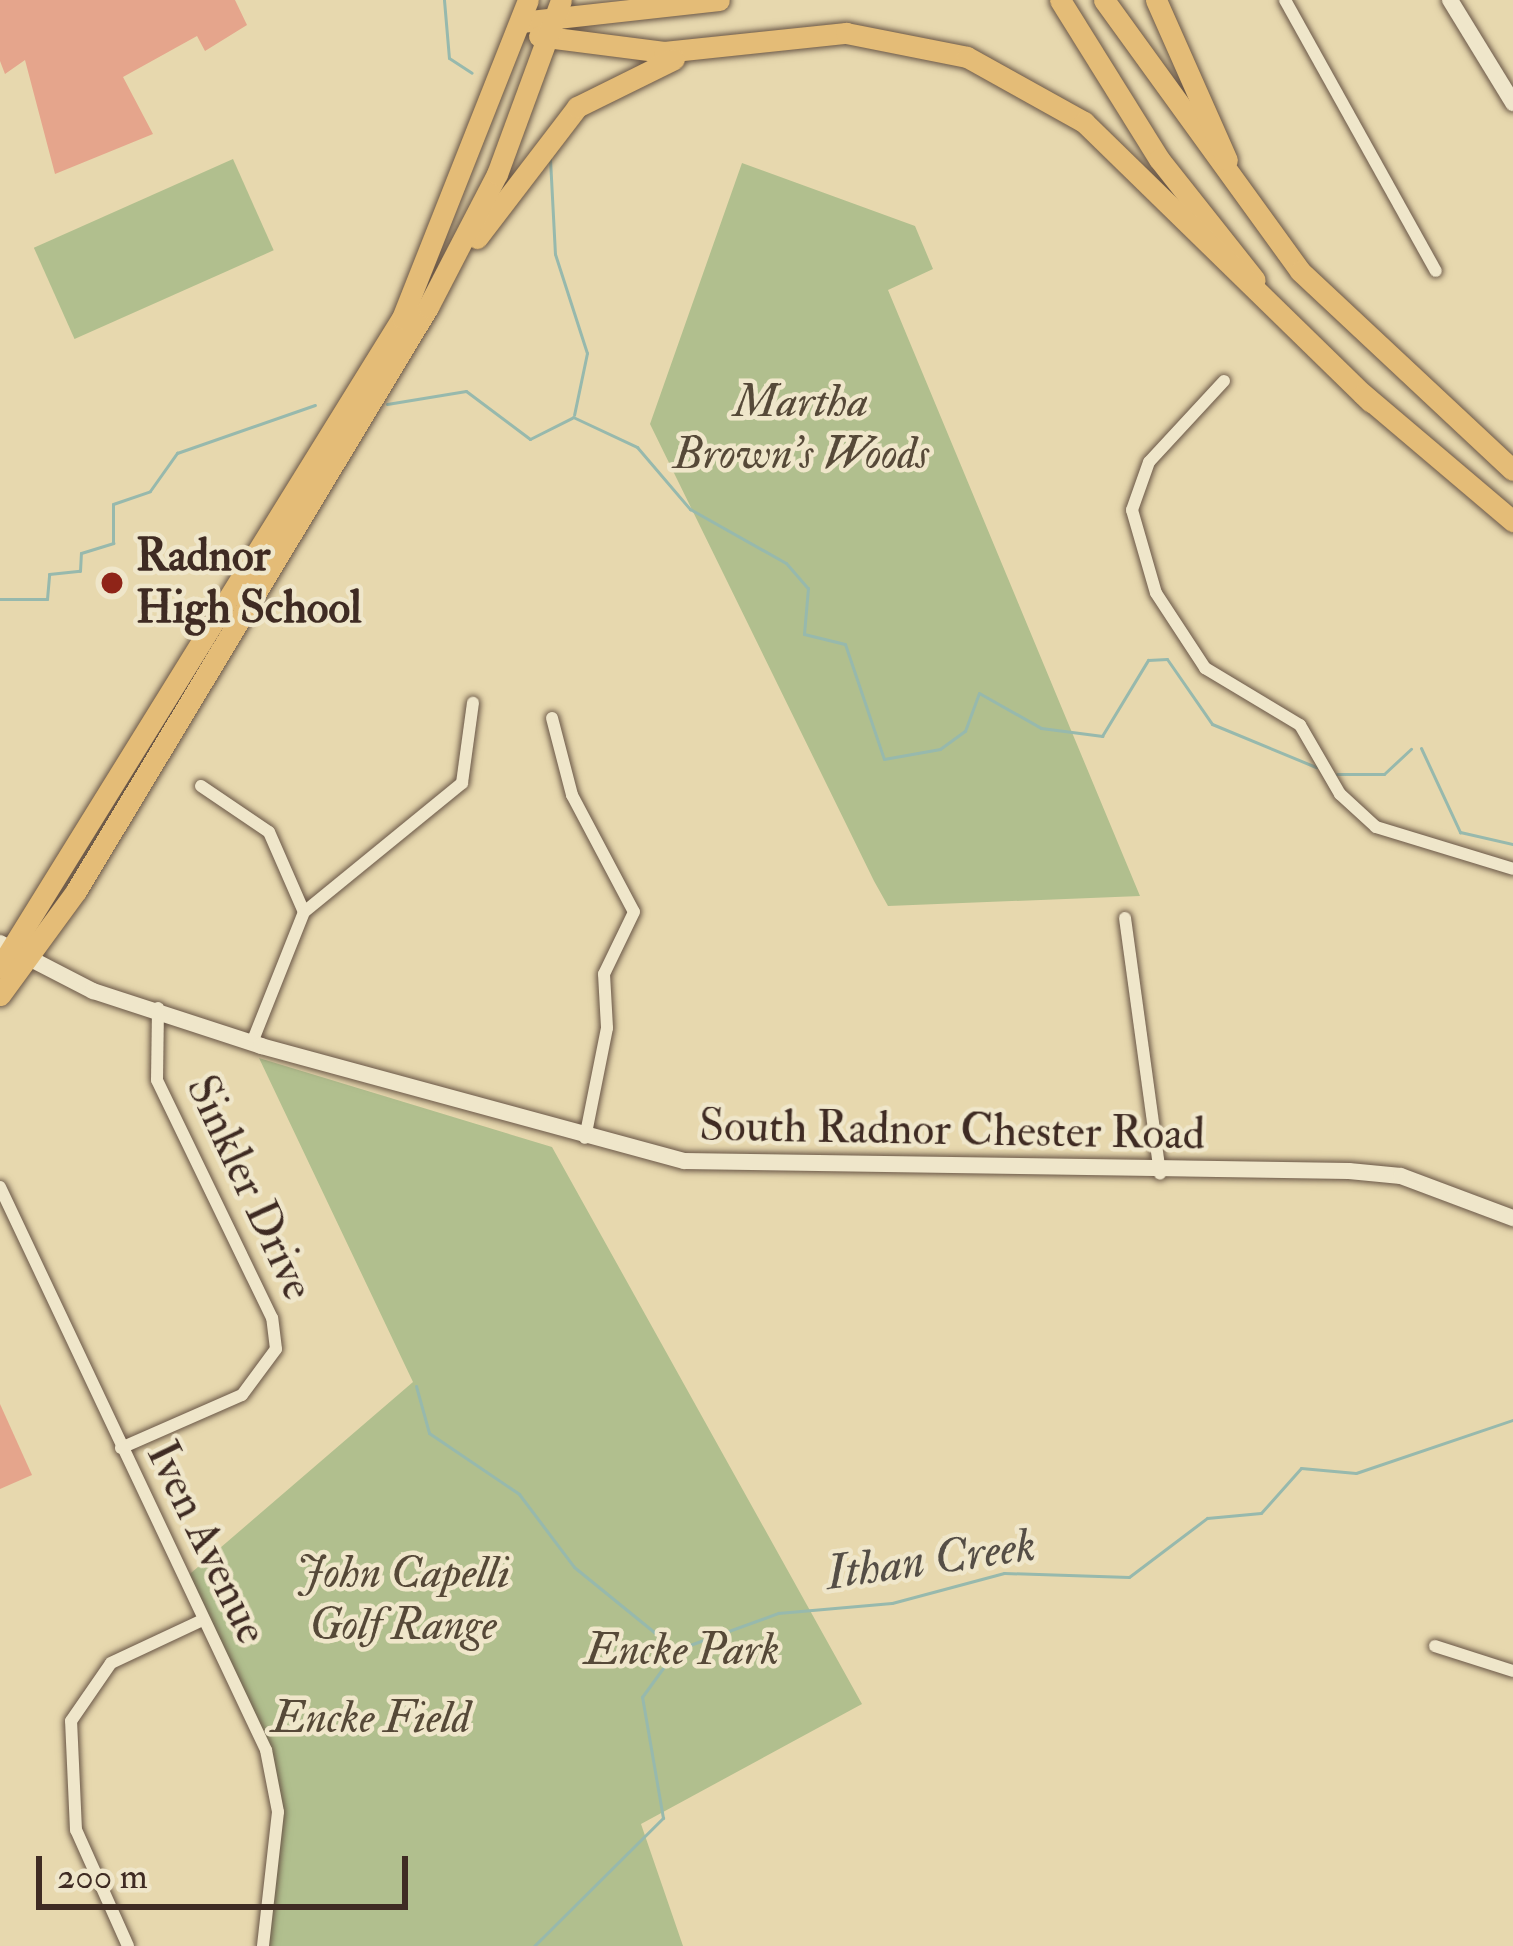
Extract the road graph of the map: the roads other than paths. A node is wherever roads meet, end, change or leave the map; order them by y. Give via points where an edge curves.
1 (528, 0) edge
2 (719, 0) edge
3 (1060, 0) edge
4 (1104, 0) edge
5 (1156, 0) edge
6 (1285, 0) edge
7 (1450, 0) edge
8 (558, 9) edge
9 (521, 22) junction
10 (548, 42) junction
11 (704, 49) junction
12 (1513, 103) edge
13 (1300, 271) junction
14 (1436, 271) dead end
15 (428, 307) junction
16 (1224, 381) dead end
17 (1371, 402) junction
18 (1513, 470) edge
19 (1513, 521) edge
20 (473, 703) dead end
21 (552, 718) dead end
22 (201, 786) dead end
23 (1513, 869) edge
24 (304, 912) junction
25 (1125, 918) dead end
26 (8, 950) edge
27 (0, 995) edge
28 (158, 1008) junction
29 (252, 1043) junction
30 (585, 1139) junction
31 (1160, 1175) junction
32 (0, 1187) edge
33 (1513, 1218) edge
34 (121, 1448) junction
35 (203, 1620) junction
36 (1435, 1646) dead end
37 (1513, 1671) edge
38 (128, 1946) edge
39 (263, 1946) edge

1 - 9 highway
2 - 8 highway
3 - 17 highway via 1199,213
4 - 13 highway
5 - 13 highway via 1195,101
6 - 14 street
7 - 12 main road
8 - 9 highway
8 - 10 highway
9 - 10 highway
9 - 26 highway via 402,318
10 - 11 highway
10 - 15 highway
11 - 15 highway via 577,107
11 - 17 highway via 866,34 945,50 1018,82 1118,152
13 - 18 highway
15 - 26 highway
16 - 23 street via 1149,462 1132,510 1156,593 1205,668 1319,746 1340,794 1376,827
17 - 19 highway
20 - 24 street via 462,783
21 - 30 street via 572,795 634,911 604,974 607,1028
22 - 24 street via 269,832
24 - 29 street
25 - 31 street
26 - 27 highway
26 - 28 main road, South Radnor Chester Road
28 - 29 main road, South Radnor Chester Road
28 - 34 street, Sinkler Drive via 158,1080 272,1318 276,1349 252,1389
29 - 30 main road, South Radnor Chester Road
30 - 31 main road, South Radnor Chester Road via 684,1162
31 - 33 main road, South Radnor Chester Road via 1401,1176
32 - 34 street, Iven Avenue
34 - 35 street, Iven Avenue
35 - 38 street via 111,1663 71,1721 76,1830
35 - 39 street, Iven Avenue via 266,1750 278,1812
36 - 37 street

